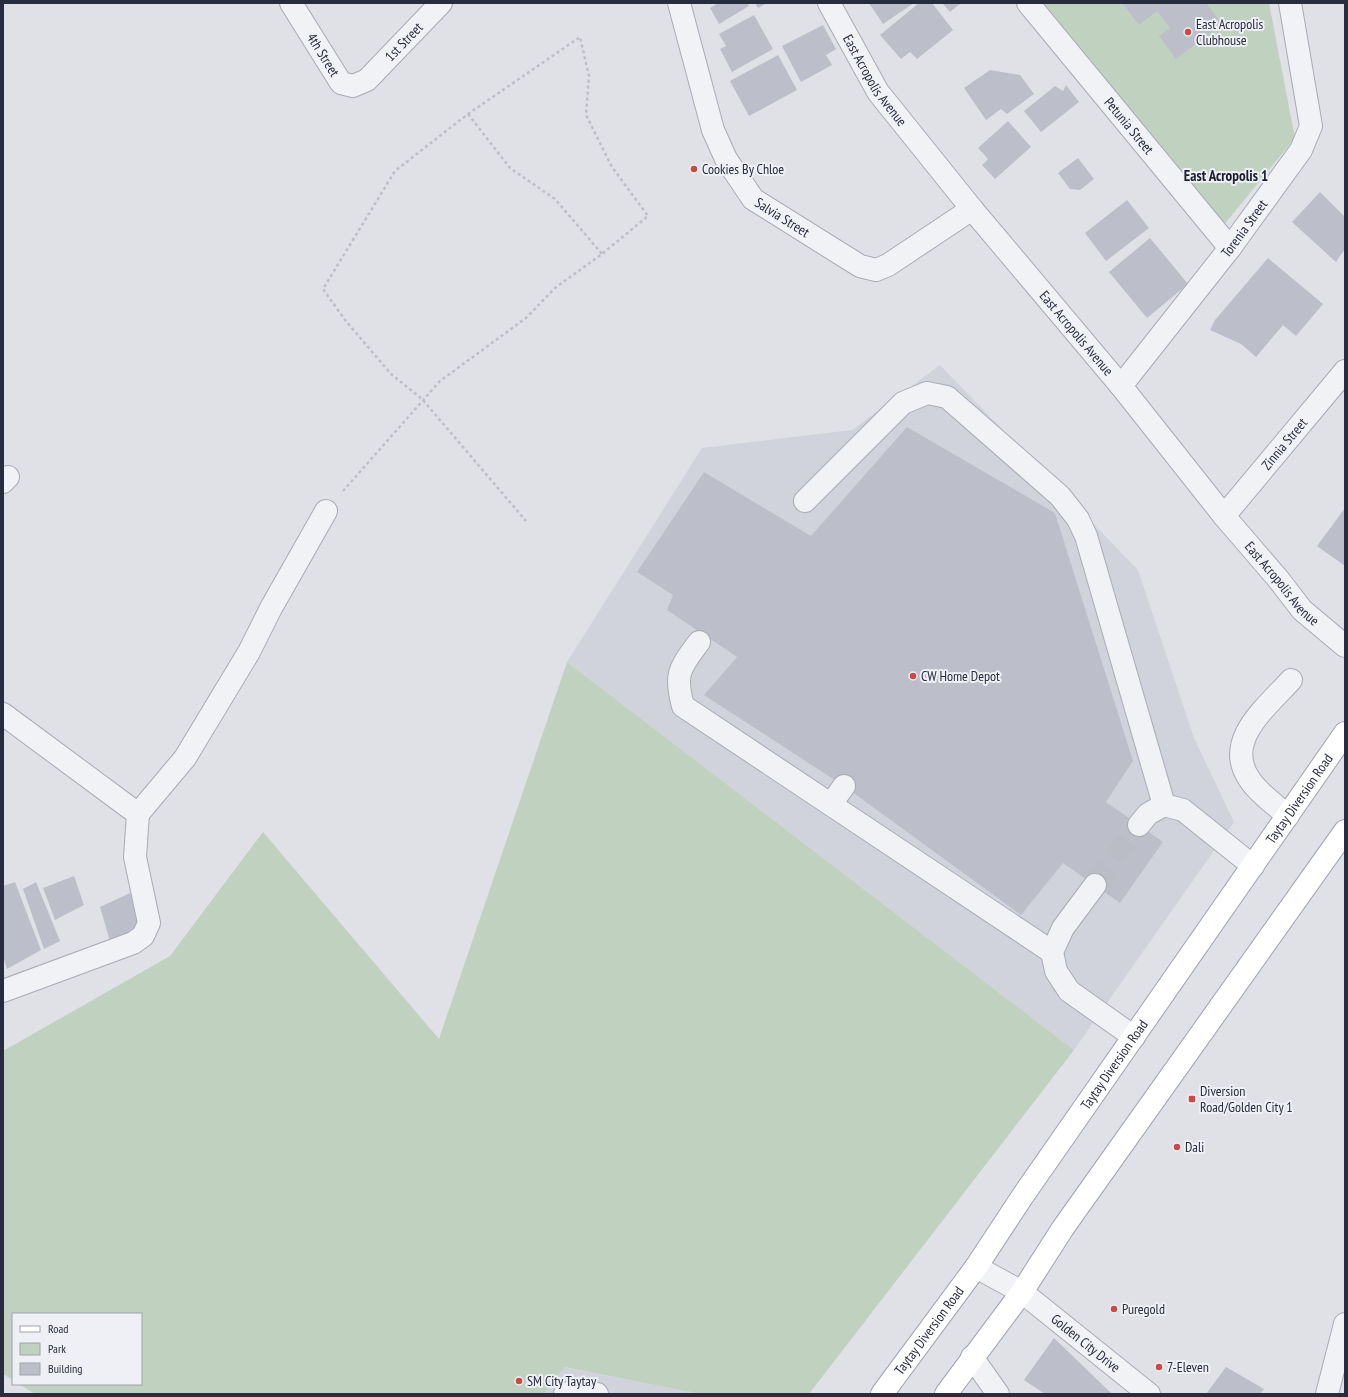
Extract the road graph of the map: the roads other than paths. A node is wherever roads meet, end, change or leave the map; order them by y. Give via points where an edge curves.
1 (292, 3) edge
2 (441, 3) edge
3 (679, 3) edge
4 (829, 3) edge
5 (1028, 3) edge
6 (1290, 3) edge
7 (367, 80) joint
8 (972, 208) junction
9 (1230, 248) junction
10 (1345, 372) edge
11 (1122, 386) junction
12 (805, 501) dead end
13 (326, 511) road end
14 (1224, 516) junction
15 (699, 642) dead end
16 (1345, 646) edge
17 (1291, 680) dead end
18 (3, 714) edge
19 (1345, 733) edge
20 (844, 786) dead end
21 (831, 804) junction
22 (1164, 805) junction
23 (138, 814) junction
24 (1288, 816) junction
25 (1139, 825) tunnel mouth
26 (1345, 831) edge
27 (1253, 866) junction
28 (1095, 885) tunnel mouth
29 (1052, 952) junction
30 (3, 991) edge
31 (1134, 1037) junction
32 (976, 1267) junction
33 (1022, 1292) junction
34 (1345, 1324) edge
35 (972, 1357) junction
36 (565, 1394) edge
37 (597, 1394) edge
38 (882, 1394) edge
39 (946, 1394) edge
40 (998, 1394) edge
41 (1149, 1394) edge
42 (1327, 1394) edge

1 - 7 street, 4th Street via 341,83 353,86
2 - 7 street, 1st Street
3 - 8 street, Salvia Street via 713,130 726,160 753,199 860,266 876,270 888,265
4 - 8 street, East Acropolis Avenue via 878,92
5 - 9 street, Petunia Street
6 - 9 street, Torenia Street via 1311,126 1301,150
8 - 11 street, East Acropolis Avenue
9 - 11 street, Torenia Street
10 - 14 street, Zinnia Street
11 - 14 street, East Acropolis Avenue
12 - 22 street via 903,403 927,393 947,397 1060,496 1078,519 1089,544
13 - 23 street via 249,652 185,758
14 - 16 street, East Acropolis Avenue via 1302,610
15 - 21 street via 682,666 678,685 683,706
17 - 24 street via 1247,730 1241,744 1244,770 1251,782
18 - 23 street
19 - 24 main road, Taytay Diversion Road
20 - 21 street
21 - 29 street
22 - 25 street via 1148,814
22 - 27 street via 1183,810
23 - 30 street via 135,857 149,923 143,936 133,943
24 - 27 main road, Taytay Diversion Road
26 - 33 main road via 1063,1228
27 - 31 main road, Taytay Diversion Road
28 - 29 street via 1063,928
29 - 31 street via 1056,971 1069,991
31 - 32 main road, Taytay Diversion Road
32 - 33 street, Golden City Drive
32 - 38 main road, Taytay Diversion Road
33 - 35 main road
33 - 41 street, Golden City Drive
34 - 42 street
35 - 39 main road
35 - 40 street
36 - 37 street via 576,1391

